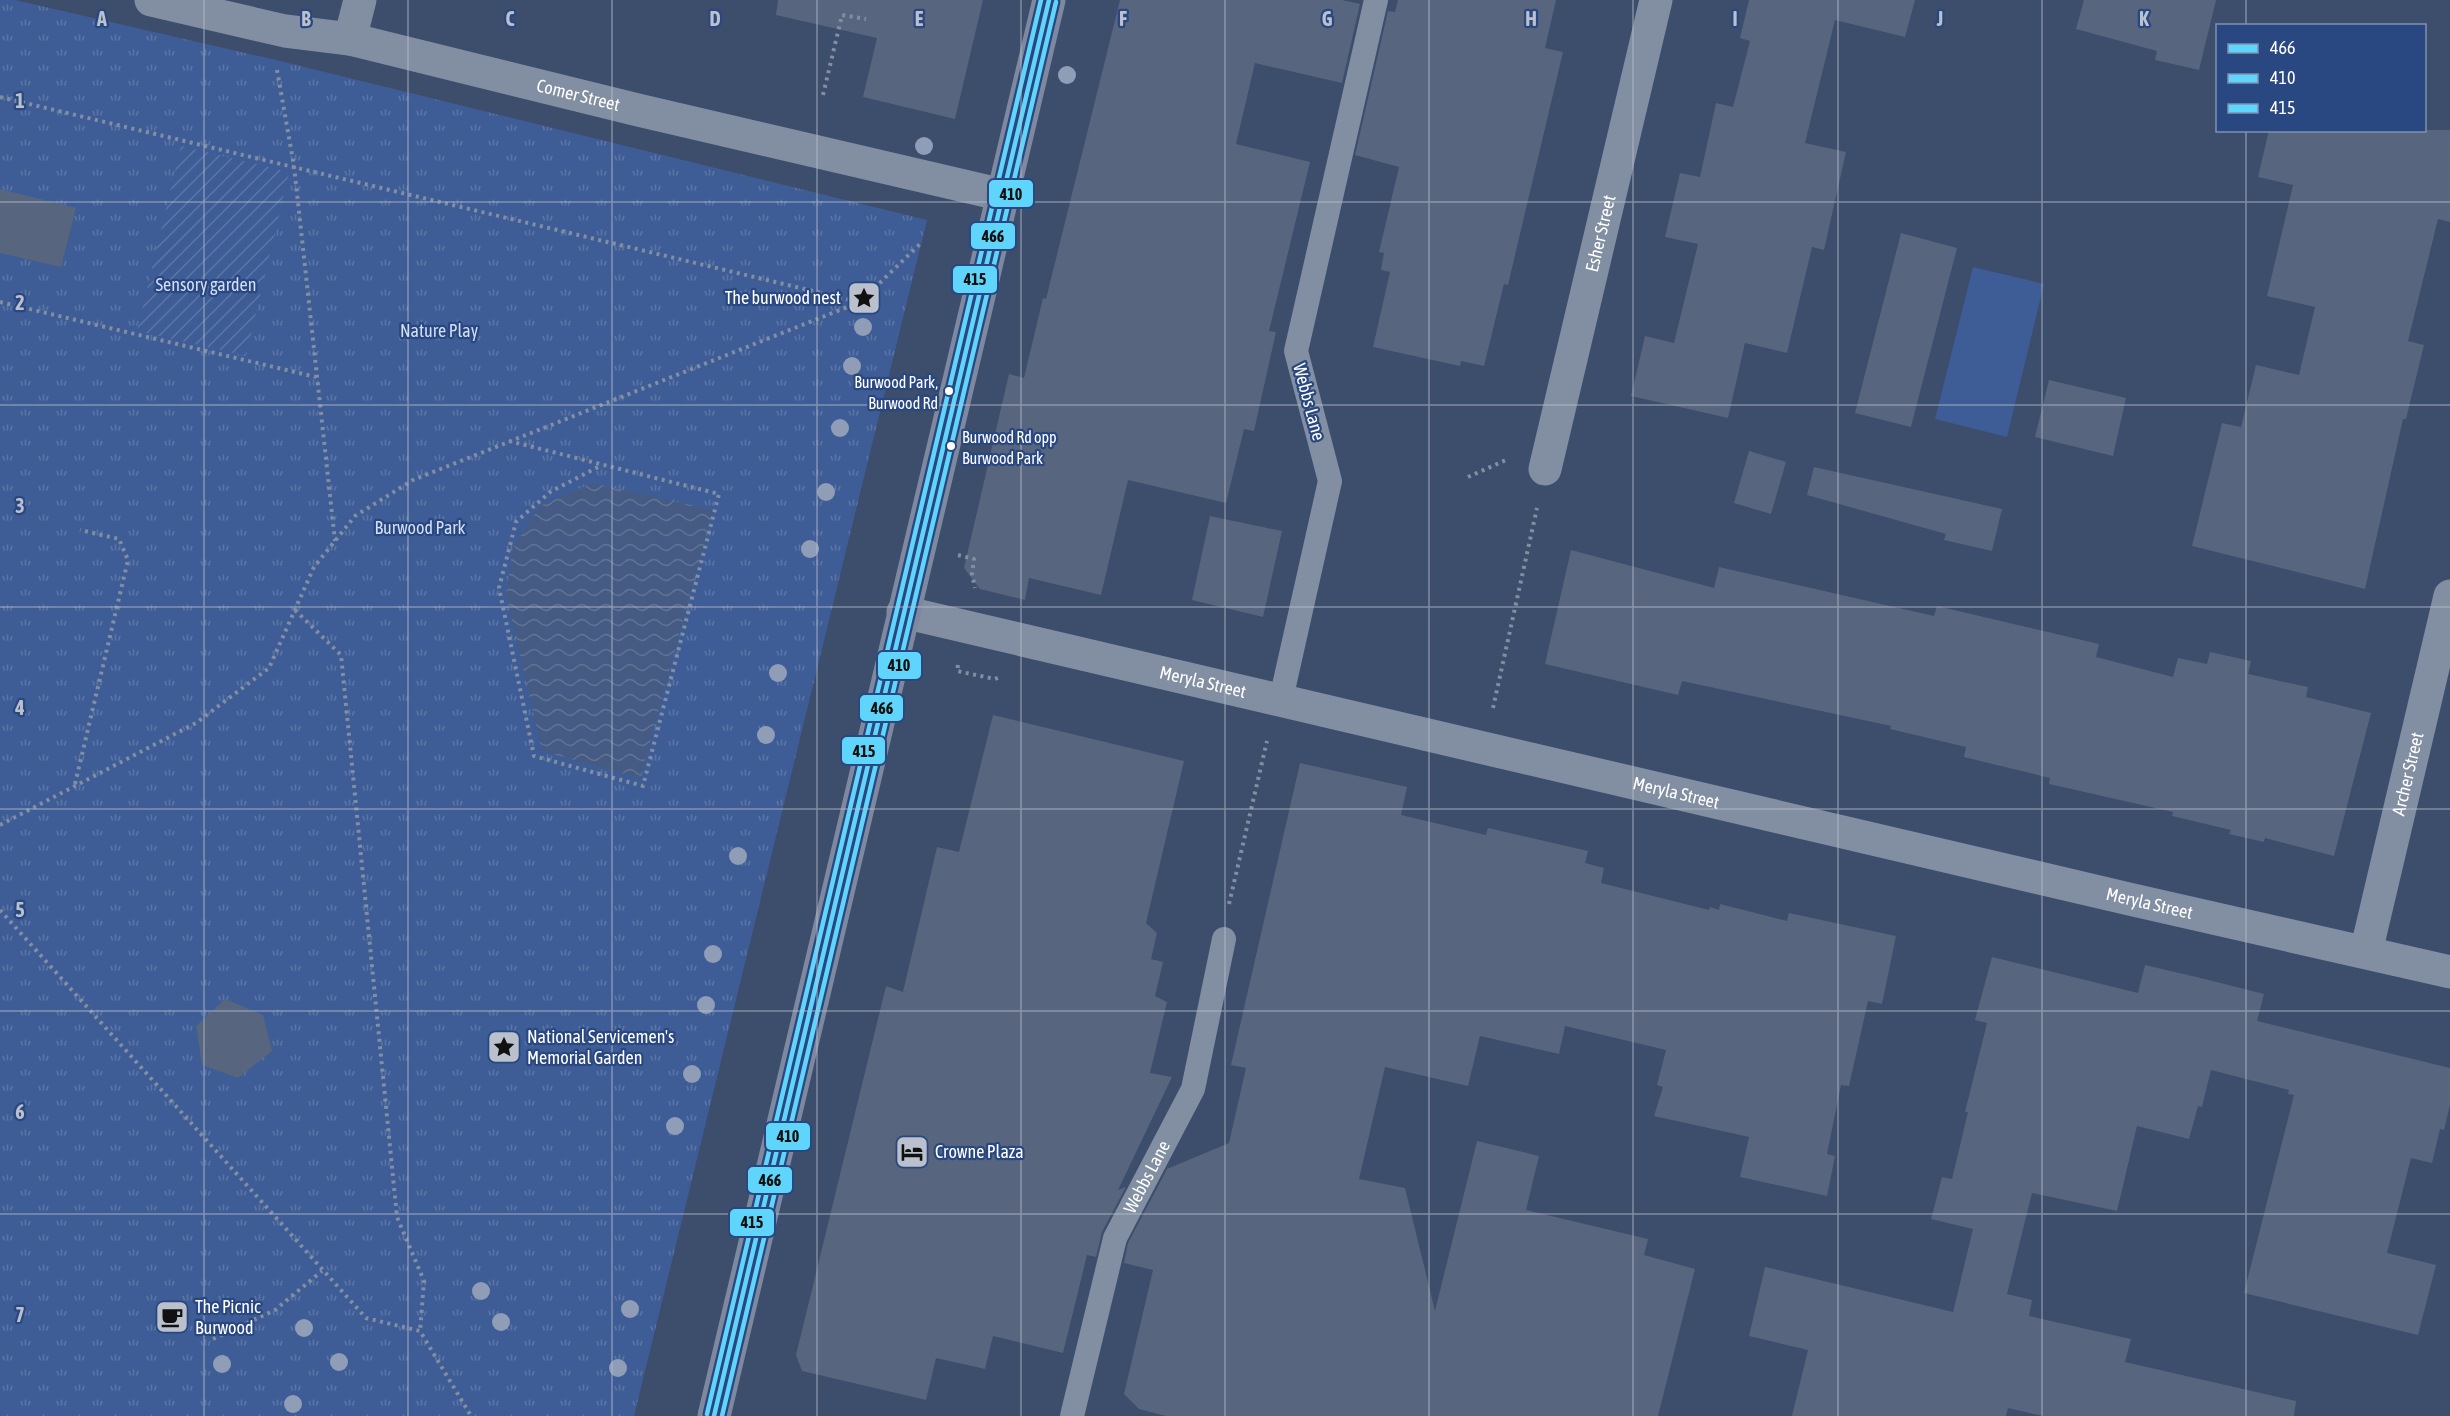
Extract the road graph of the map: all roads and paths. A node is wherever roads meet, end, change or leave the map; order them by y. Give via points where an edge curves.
1 (151, 0) edge
2 (360, 0) edge
3 (1050, 0) edge
4 (1376, 0) edge
5 (1656, 0) edge
6 (866, 19) dead end
7 (350, 39) junction
8 (276, 60) dead end
9 (823, 94) dead end
10 (0, 97) edge
11 (294, 166) junction
12 (1003, 195) junction
13 (921, 243) dead end
14 (0, 302) edge
15 (860, 302) junction
16 (316, 377) junction
17 (508, 441) junction
18 (602, 465) junction
19 (1545, 469) joint
20 (80, 530) dead end
21 (334, 541) junction
22 (950, 554) dead end
23 (975, 590) dead end
24 (2450, 596) edge
25 (294, 610) junction
26 (903, 612) junction
27 (1281, 699) junction
28 (1268, 741) dead end
29 (1485, 747) junction
30 (75, 785) junction
31 (0, 825) edge
32 (0, 910) edge
33 (1227, 915) dead end
34 (1224, 939) dead end
35 (2366, 952) junction
36 (2450, 972) edge
37 (322, 1271) junction
38 (420, 1331) junction
39 (213, 1339) dead end
40 (722, 1414) edge
41 (471, 1416) edge
42 (1072, 1416) edge

1 - 7 street, Comer Street via 285,31
2 - 7 street
3 - 12 street
4 - 27 lane, Webbs Lane via 1296,351 1330,481
5 - 19 street, Esher Street
6 - 9 path via 842,15
7 - 12 street, Comer Street
8 - 11 path
10 - 11 path
11 - 15 path
11 - 16 path
12 - 26 street
13 - 15 path
14 - 16 path
15 - 17 path
16 - 21 path
17 - 18 path
17 - 21 path via 413,480 355,516
18 - 18 path via 719,494 643,786 534,756 499,588 516,522 550,492
19 - 29 path
20 - 30 path via 119,539 128,560
21 - 25 path via 314,567
22 - 23 path via 974,559
24 - 35 street, Archer Street
25 - 30 path via 269,668 196,723
25 - 38 path via 341,655 397,1217 424,1281
26 - 27 street, Meryla Street
26 - 40 street
27 - 29 street, Meryla Street
28 - 33 path
29 - 35 street, Meryla Street
30 - 31 path
32 - 37 path
34 - 42 lane, Webbs Lane via 1193,1089 1115,1238
35 - 36 street, Meryla Street
37 - 38 path via 366,1318
37 - 39 path via 275,1310
38 - 41 path

